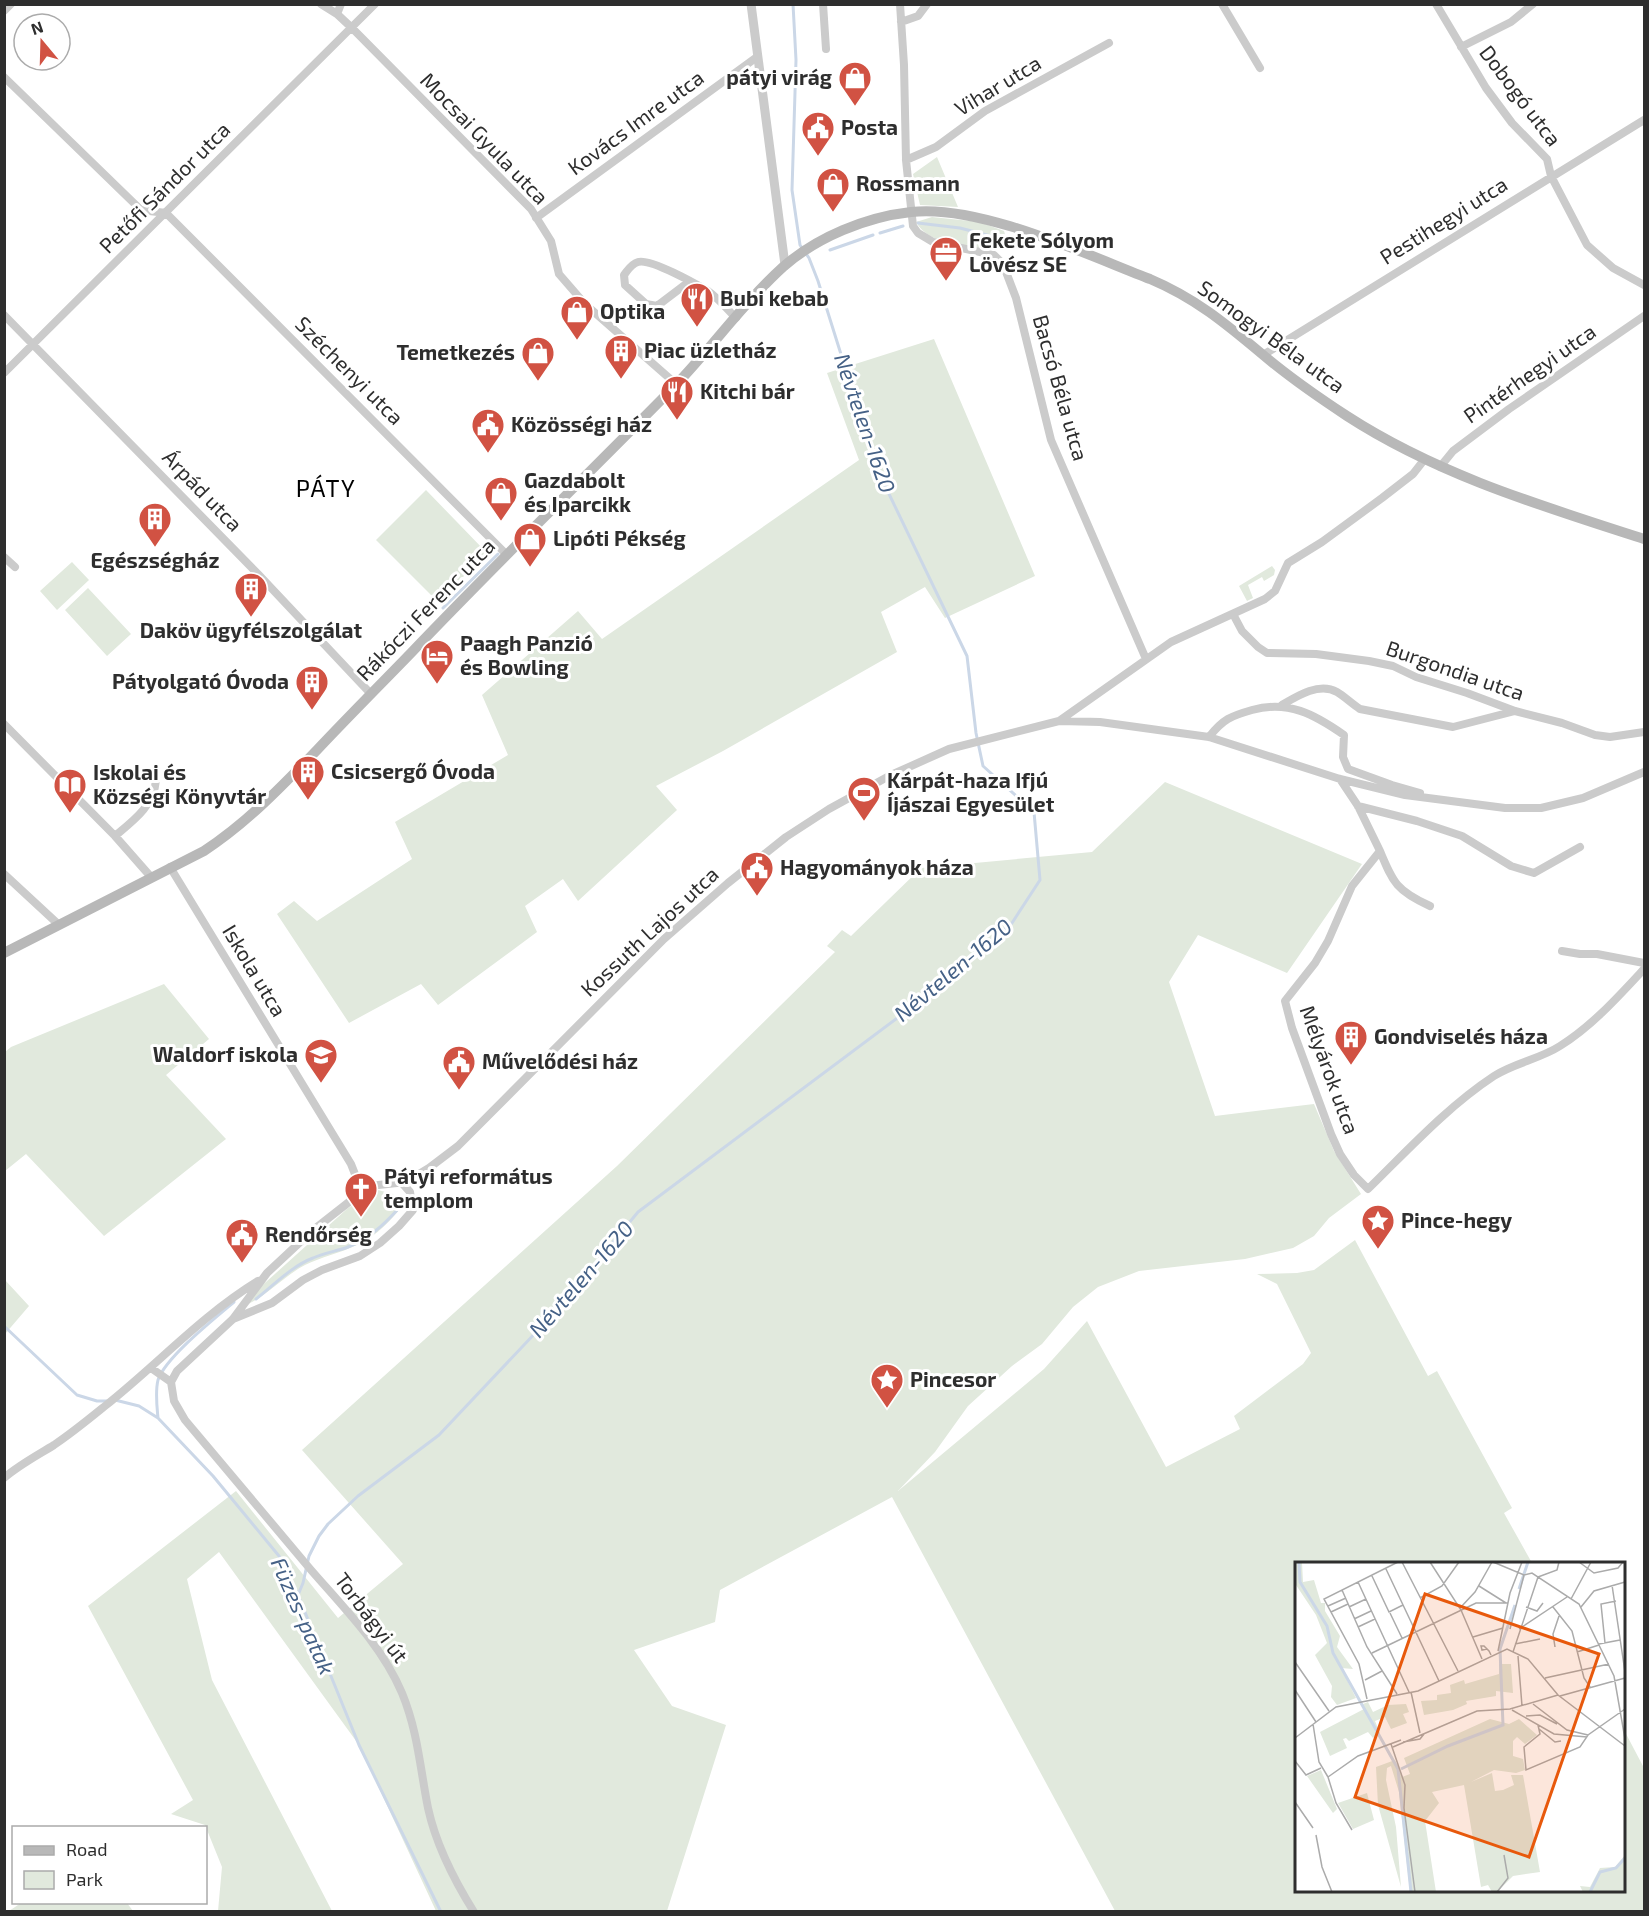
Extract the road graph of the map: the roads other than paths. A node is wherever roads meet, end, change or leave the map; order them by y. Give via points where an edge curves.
1 (10, 4) edge
2 (321, 4) edge
3 (341, 4) edge
4 (375, 4) edge
5 (751, 4) edge
6 (823, 4) edge
7 (900, 4) edge
8 (927, 4) edge
9 (1222, 4) edge
10 (1436, 4) edge
11 (1533, 4) edge
12 (4, 11) edge
13 (337, 14) junction
14 (901, 22) junction
15 (352, 28) junction
16 (1109, 43) dead end
17 (1461, 47) junction
18 (826, 49) dead end
19 (757, 57) junction
20 (1260, 68) dead end
21 (4, 77) edge
22 (1644, 120) edge
23 (906, 160) junction
24 (1551, 176) junction
25 (913, 212) junction
26 (166, 213) junction
27 (536, 218) junction
28 (831, 236) joint
29 (790, 262) junction
30 (690, 281) junction
31 (1644, 285) edge
32 (4, 315) edge
33 (1644, 316) edge
34 (736, 318) junction
35 (33, 344) junction
36 (1263, 355) junction
37 (4, 373) edge
38 (676, 384) junction
39 (1424, 460) junction
40 (1440, 467) junction
41 (1644, 539) edge
42 (507, 555) junction
43 (4, 556) edge
44 (15, 567) dead end
45 (1233, 614) junction
46 (1146, 659) junction
47 (371, 694) junction
48 (1282, 705) junction
49 (1515, 711) junction
50 (1059, 721) junction
51 (4, 724) edge
52 (1644, 732) edge
53 (1209, 737) junction
54 (1644, 772) edge
55 (156, 780) dead end
56 (1340, 780) junction
57 (1442, 798) junction
58 (1358, 806) junction
59 (115, 836) junction
60 (1580, 847) dead end
61 (1380, 851) junction
62 (170, 867) junction
63 (4, 874) edge
64 (151, 877) junction
65 (1430, 906) dead end
66 (58, 924) junction
67 (1562, 951) dead end
68 (4, 953) edge
69 (1644, 963) edge
70 (1644, 969) edge
71 (402, 1183) junction
72 (360, 1187) junction
73 (261, 1279) junction
74 (233, 1319) junction
75 (151, 1368) junction
76 (171, 1382) junction
77 (4, 1478) edge
78 (474, 1911) edge

1 - 12 street
2 - 13 street, Mocsai Gyula utca
3 - 13 street
4 - 15 street, Petőfi Sándor utca
5 - 19 street
6 - 18 street
7 - 14 street
8 - 14 street via 918,16
9 - 20 street
10 - 17 street, Dobogó utca
11 - 17 street via 1511,22
13 - 15 street, Mocsai Gyula utca
14 - 23 street
15 - 26 street, Petőfi Sándor utca
15 - 27 street, Mocsai Gyula utca
16 - 23 street, Vihar utca via 985,111 936,147
17 - 24 street, Dobogó utca via 1506,115 1547,159
19 - 27 street, Kovács Imre utca
19 - 29 street
21 - 26 street via 141,210
22 - 24 street, Pestihegyi utca
23 - 25 street
24 - 31 street, Dobogó utca via 1587,244 1613,268
24 - 36 street, Pestihegyi utca
25 - 28 main road, Somogyi Béla utca via 872,220
25 - 36 main road, Somogyi Béla utca via 971,216 1006,225 1150,279 1216,316
25 - 46 street, Bacsó Béla utca via 913,226 918,233 941,244 994,255 1003,264 1019,308 1051,440
26 - 35 street, Petőfi Sándor utca
26 - 42 street, Széchenyi utca
27 - 38 street, Mocsai Gyula utca via 551,241 559,274 585,304
28 - 29 main road, Rákóczi Ferenc utca
29 - 34 main road, Rákóczi Ferenc utca
30 - 30 street via 639,261 624,275 625,285 651,306 657,306
30 - 34 street via 709,292
32 - 35 street, Árpád utca
33 - 40 street, Pintérhegyi utca via 1509,409 1453,451
34 - 38 main road, Rákóczi Ferenc utca
35 - 37 street, Petőfi Sándor utca
35 - 47 street, Árpád utca
36 - 39 main road, Somogyi Béla utca via 1346,415
38 - 42 main road, Rákóczi Ferenc utca
39 - 40 main road, Somogyi Béla utca
39 - 45 street via 1413,474 1382,498 1288,563 1275,591
40 - 41 main road, Somogyi Béla utca
42 - 47 main road, Rákóczi Ferenc utca
43 - 44 street
45 - 46 street via 1171,642
45 - 49 street, Burgondia utca via 1242,631 1267,653 1316,654 1393,666
46 - 50 street, Kossuth Lajos utca
47 - 62 main road, Rákóczi Ferenc utca via 246,819 217,842
48 - 49 street via 1324,688 1337,692 1360,710 1453,727
48 - 53 street via 1233,715
48 - 57 street via 1315,717 1344,735 1343,758 1348,769
49 - 52 street, Burgondia utca via 1595,735
50 - 53 street via 1100,722
50 - 71 street, Kossuth Lajos utca via 950,749 891,775 786,837 664,939 458,1146
51 - 59 street
53 - 56 street
54 - 57 street via 1583,798 1541,808 1505,808
55 - 59 street via 142,812
56 - 57 street via 1406,795
56 - 58 street
58 - 60 street via 1462,836 1511,866 1534,873
58 - 61 street
59 - 64 street
61 - 65 street via 1391,879 1404,892
61 - 70 street, Mélyárok utca via 1352,886 1328,941 1285,1002 1331,1134 1354,1175 1368,1189 1471,1092 1496,1074 1560,1047 1607,1008
62 - 64 main road, Rákóczi Ferenc utca
62 - 72 street, Iskola utca via 351,1164
63 - 66 street
64 - 66 main road, Rákóczi Ferenc utca
66 - 68 main road, Rákóczi Ferenc utca
67 - 69 street
71 - 72 street, Kossuth Lajos utca
71 - 74 street via 411,1196 413,1210 380,1243 360,1256 303,1280 273,1303
72 - 73 street via 349,1202
73 - 74 street
73 - 75 street via 190,1330
74 - 76 street via 177,1371
75 - 76 street
75 - 77 street via 64,1438
76 - 78 street, Torbágyi út via 174,1401 185,1420 352,1617 402,1692 419,1746 438,1841 450,1871

